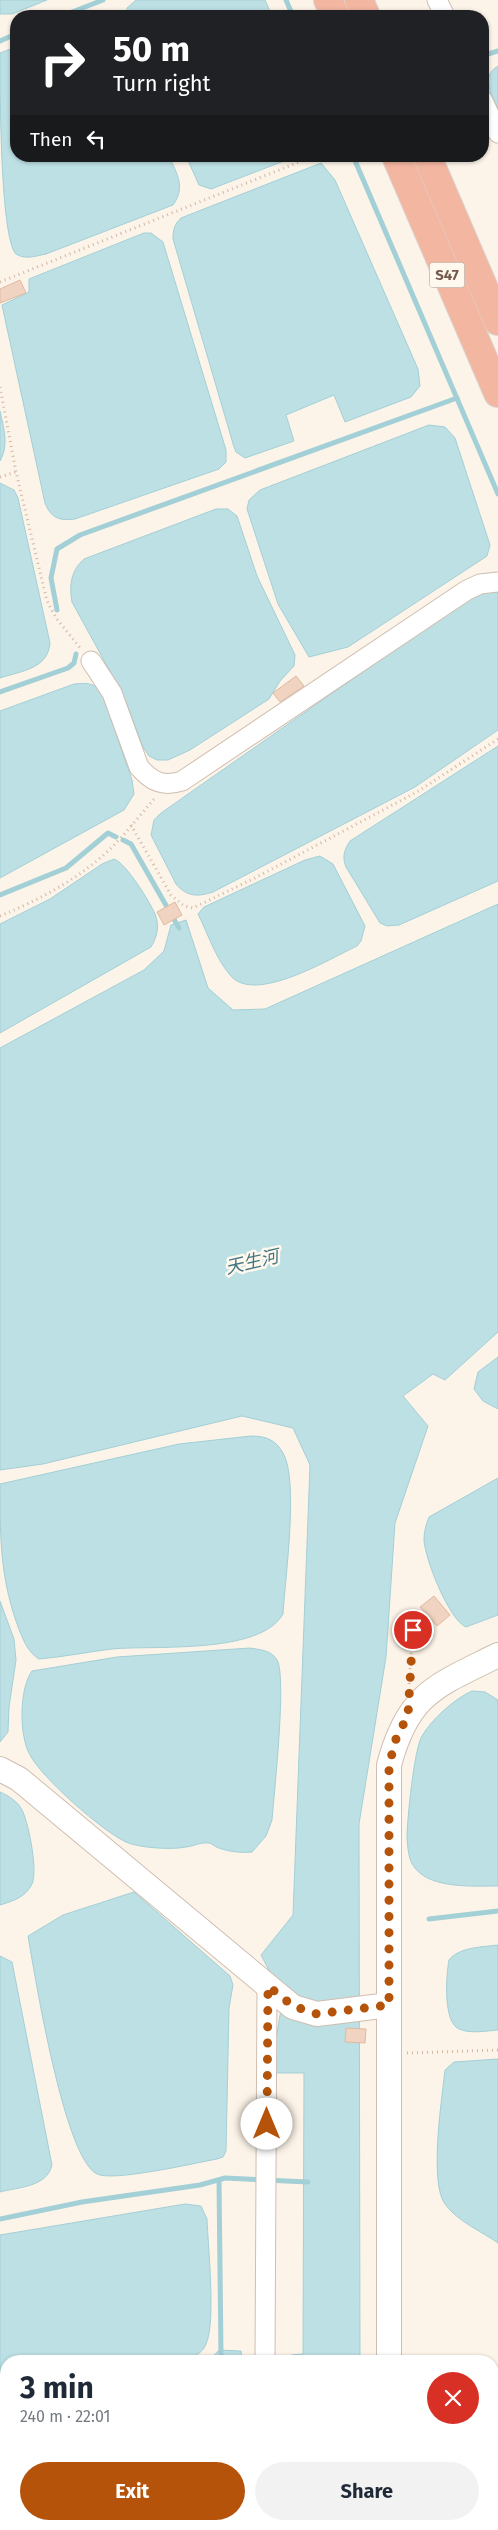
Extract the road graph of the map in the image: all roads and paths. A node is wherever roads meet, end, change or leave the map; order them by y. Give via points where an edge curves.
1 (489, 114) edge
2 (498, 133) edge
3 (299, 162) edge
4 (399, 162) edge
5 (430, 162) edge
6 (0, 282) edge
7 (498, 321) edge
8 (0, 387) edge
9 (498, 393) edge
10 (16, 472) junction
11 (0, 477) edge
12 (498, 582) edge
13 (91, 661) joint
14 (498, 739) edge
15 (167, 784) junction
16 (131, 825) junction
17 (0, 916) edge
18 (414, 1612) dead end
19 (498, 1655) edge
20 (408, 1715) junction
21 (0, 1769) edge
22 (268, 1986) junction
23 (389, 2005) junction
24 (498, 2050) edge
25 (389, 2054) junction
26 (265, 2355) edge
27 (390, 2355) edge

1 - 2 street
3 - 6 path
4 - 9 highway, S47
5 - 7 highway, S47
8 - 10 path
10 - 11 path
10 - 13 path via 47,601 56,618
12 - 15 street via 480,584 467,590 182,781
13 - 15 street via 112,693 140,767 147,776
14 - 16 path via 417,792 193,908 184,906 170,895
15 - 16 path
16 - 17 path via 111,848 72,878 31,903
18 - 20 path
19 - 20 street via 426,1694
20 - 23 street via 396,1739 389,1765
21 - 22 street via 19,1779
22 - 23 street via 293,2006 317,2014
22 - 26 street
23 - 25 street
24 - 25 path
25 - 27 street

